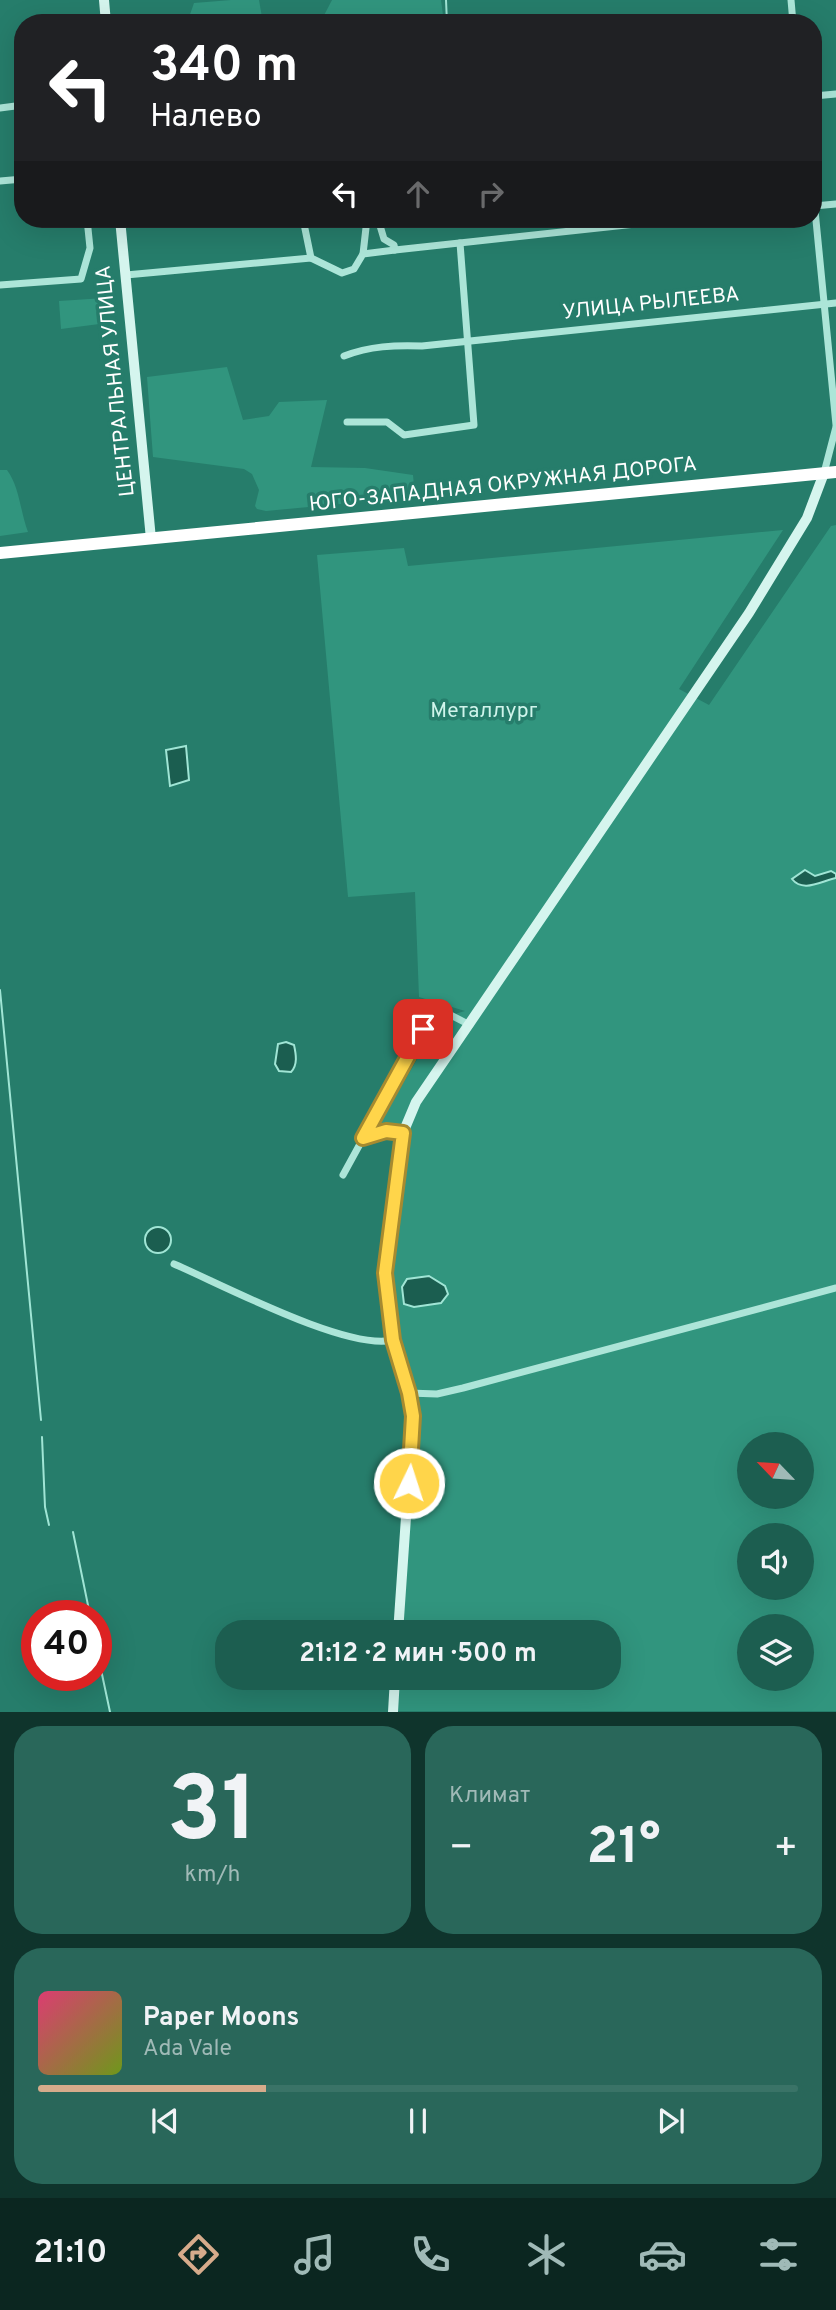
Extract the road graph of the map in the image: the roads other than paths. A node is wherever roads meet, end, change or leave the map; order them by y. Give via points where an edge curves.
1 (89, 228) edge
2 (121, 228) edge
3 (305, 228) edge
4 (367, 228) edge
5 (381, 228) edge
6 (599, 228) edge
7 (816, 228) edge
8 (460, 243) junction
9 (395, 250) junction
10 (363, 254) junction
11 (311, 258) junction
12 (125, 275) junction
13 (0, 285) edge
14 (836, 303) edge
15 (823, 305) junction
16 (469, 340) junction
17 (344, 356) dead end
18 (835, 395) edge
19 (347, 422) dead end
20 (836, 426) edge
21 (830, 473) edge
22 (151, 539) junction
23 (0, 553) edge
24 (470, 1025) junction
25 (403, 1133) junction
26 (363, 1138) junction
27 (343, 1175) dead end
28 (174, 1264) dead end
29 (836, 1288) edge
30 (393, 1340) junction
31 (409, 1393) junction
32 (399, 1620) edge
33 (394, 1690) edge
34 (393, 1712) edge

1 - 13 street via 90,248 81,279
2 - 12 street, ЦЕНТРАЛЬНАЯ УЛИЦА
3 - 11 street
4 - 10 street
5 - 9 street
6 - 8 street
7 - 15 street
8 - 9 street
8 - 16 street
9 - 10 street
10 - 11 street via 347,274
11 - 12 street
12 - 22 street, ЦЕНТРАЛЬНАЯ УЛИЦА
14 - 15 street, УЛИЦА РЫЛЕЕВА
15 - 16 street, УЛИЦА РЫЛЕЕВА
15 - 18 street
16 - 17 street, УЛИЦА РЫЛЕЕВА via 393,345
16 - 19 street via 474,425 404,435 387,422
18 - 20 street
20 - 21 street
21 - 22 highway, ЮГО-ЗАПАДНАЯ ОКРУЖНАЯ ДОРОГА
21 - 24 street via 749,613
22 - 23 highway
24 - 25 street via 416,1102
24 - 26 street via 435,1007
25 - 26 street via 386,1131
25 - 30 street via 385,1273
26 - 27 street
28 - 30 street via 340,1334 379,1343
29 - 31 street via 463,1388 437,1394
30 - 31 street
31 - 32 street via 413,1434
33 - 34 street

